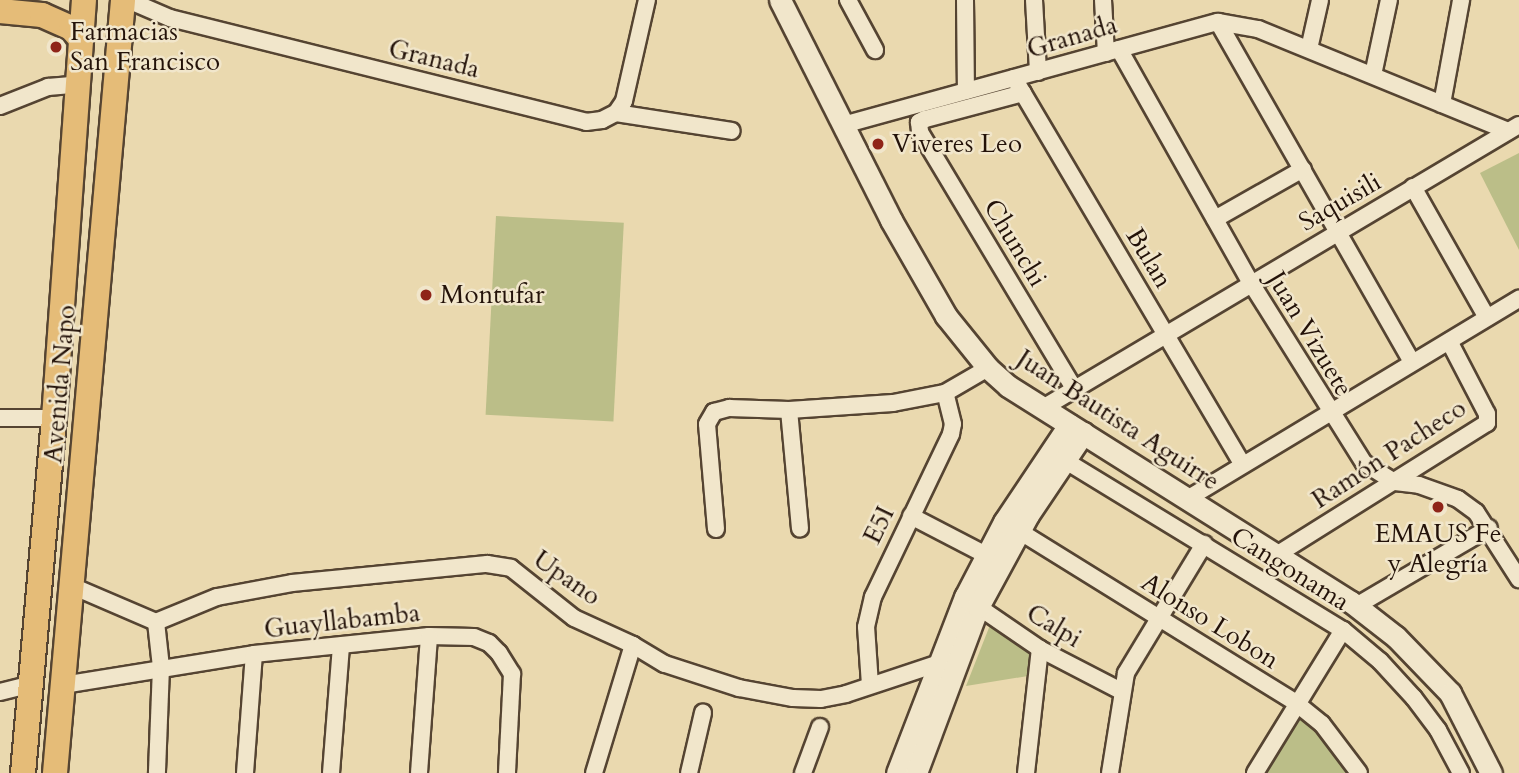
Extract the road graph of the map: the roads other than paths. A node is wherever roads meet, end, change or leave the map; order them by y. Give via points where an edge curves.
1 (84, 0) edge
2 (125, 0) edge
3 (647, 0) edge
4 (780, 0) edge
5 (848, 0) edge
6 (965, 0) edge
7 (1034, 0) edge
8 (1103, 0) edge
9 (1320, 0) edge
10 (1389, 0) edge
11 (1461, 0) edge
12 (0, 11) edge
13 (1218, 22) junction
14 (81, 38) junction
15 (1309, 49) junction
16 (875, 50) dead end
17 (1113, 51) junction
18 (1038, 72) junction
19 (1373, 75) junction
20 (1014, 78) junction
21 (80, 84) junction
22 (966, 91) junction
23 (1023, 93) junction
24 (1442, 104) junction
25 (0, 106) edge
26 (616, 113) junction
27 (843, 125) junction
28 (1513, 128) edge
29 (732, 131) dead end
30 (1303, 169) junction
31 (1413, 187) junction
32 (1215, 219) junction
33 (1339, 231) junction
34 (1251, 283) junction
35 (1519, 299) edge
36 (1487, 318) junction
37 (1166, 335) junction
38 (1449, 341) junction
39 (1412, 362) junction
40 (988, 368) junction
41 (1074, 388) junction
42 (945, 393) junction
43 (1043, 408) junction
44 (789, 410) junction
45 (1329, 411) junction
46 (0, 418) edge
47 (54, 418) junction
48 (1076, 429) junction
49 (1058, 456) junction
50 (1242, 463) junction
51 (1395, 482) junction
52 (1187, 499) junction
53 (911, 516) junction
54 (800, 528) dead end
55 (1489, 528) junction
56 (716, 530) dead end
57 (1019, 531) junction
58 (1204, 544) junction
59 (1278, 554) junction
60 (986, 555) junction
61 (1519, 579) edge
62 (72, 586) junction
63 (971, 602) junction
64 (1356, 606) junction
65 (1158, 617) junction
66 (156, 622) junction
67 (1343, 630) junction
68 (429, 636) junction
69 (341, 645) junction
70 (633, 645) junction
71 (1040, 649) junction
72 (254, 654) junction
73 (939, 663) junction
74 (161, 667) junction
75 (29, 685) junction
76 (63, 685) junction
77 (870, 685) junction
78 (1121, 691) junction
79 (0, 692) edge
80 (1296, 703) junction
81 (703, 713) dead end
82 (820, 727) dead end
83 (23, 773) edge
84 (55, 773) edge
85 (157, 773) edge
86 (245, 773) edge
87 (331, 773) edge
88 (419, 773) edge
89 (507, 773) edge
90 (594, 773) edge
91 (689, 773) edge
92 (803, 773) edge
93 (897, 773) edge
94 (916, 773) edge
95 (1026, 773) edge
96 (1110, 773) edge
97 (1255, 773) edge
98 (1359, 773) edge
99 (1461, 773) edge
100 (1491, 773) edge

1 - 14 main road, Avenida Napo
2 - 26 street, Granada via 170,18 586,122
2 - 62 main road, Avenida Napo
3 - 26 street via 624,100
4 - 27 main road, Juan Bautista Aguirre
5 - 16 street
6 - 22 street
7 - 18 street
8 - 17 street
9 - 15 street
10 - 19 street
11 - 24 street
12 - 14 main road via 42,15 71,28
13 - 15 street, Granada via 1258,29
13 - 17 street, Granada
13 - 30 street
14 - 21 main road, Avenida Napo
15 - 19 street, Granada
17 - 18 street, Granada
17 - 32 street, Juan Vizuete
18 - 20 street, Granada
19 - 24 street, Granada
20 - 22 street, Granada
20 - 23 street, Bulan
21 - 25 street via 48,87
21 - 47 main road, Avenida Napo
22 - 27 street, Granada
23 - 37 street, Bulan
23 - 41 street, Chunchi via 919,122 920,132
24 - 28 street, Granada
26 - 29 street, Granada
27 - 40 main road, Juan Bautista Aguirre via 946,316
28 - 31 street, Saquisili
30 - 32 street
30 - 33 street
31 - 33 street, Saquisili
31 - 36 street
32 - 34 street, Juan Vizuete
33 - 34 street, Saquisili
33 - 39 street
34 - 37 street, Saquisili
34 - 45 street, Juan Vizuete
35 - 36 street
36 - 38 street
37 - 41 street, Saquisili
37 - 50 street, Bulan
38 - 39 street
38 - 51 street, Ramón Pacheco via 1487,414 1487,423
39 - 45 street
40 - 42 street
40 - 43 main road, Juan Bautista Aguirre
41 - 43 street, Saquisili
42 - 44 street via 872,407
42 - 53 street, E5I via 951,434
43 - 48 main road, Juan Bautista Aguirre
44 - 54 street
44 - 56 street via 729,408 714,412 707,424
45 - 50 street
45 - 51 street, Juan Vizuete via 1363,463
46 - 47 street
47 - 75 main road, Avenida Napo
48 - 49 main road
48 - 52 main road, Juan Bautista Aguirre
49 - 57 main road
49 - 58 street, Cangonama
49 - 60 main road via 1004,522
50 - 52 street
51 - 55 street, Juan Vizuete via 1458,499
51 - 59 street, Ramón Pacheco
52 - 59 main road, Juan Bautista Aguirre
53 - 60 street
53 - 77 street, E5I via 873,597 866,627
55 - 61 street, Juan Vizuete
55 - 64 street
57 - 63 main road
57 - 65 street, Alonso Lobon
58 - 65 street
58 - 67 street, Cangonama
59 - 64 main road, Juan Bautista Aguirre
60 - 63 main road
62 - 66 street
62 - 76 main road, Avenida Napo
63 - 71 street, Calpi
63 - 73 main road
63 - 94 main road
64 - 100 main road, Juan Bautista Aguirre via 1438,678
65 - 78 street via 1134,656
65 - 80 street, Alonso Lobon
66 - 70 street, Upano via 217,597 255,590 487,564 511,568 574,618
66 - 74 street
67 - 80 street
67 - 99 street, Cangonama via 1414,698
68 - 69 street, Guayllabamba
68 - 88 street
68 - 89 street, Guayllabamba via 474,637 489,643 507,663 513,685
69 - 72 street, Guayllabamba
69 - 87 street
70 - 77 street, Upano via 665,664 711,681 766,693 821,699
70 - 90 street
71 - 78 street, Calpi
71 - 95 street
72 - 74 street, Guayllabamba
72 - 86 street
73 - 77 street, Upano
73 - 93 main road
74 - 76 street, Guayllabamba
74 - 85 street
75 - 79 street
75 - 83 main road, Avenida Napo
76 - 84 main road, Avenida Napo
78 - 96 street
80 - 97 street
80 - 98 street, Alonso Lobon via 1322,724
81 - 91 street
82 - 92 street

